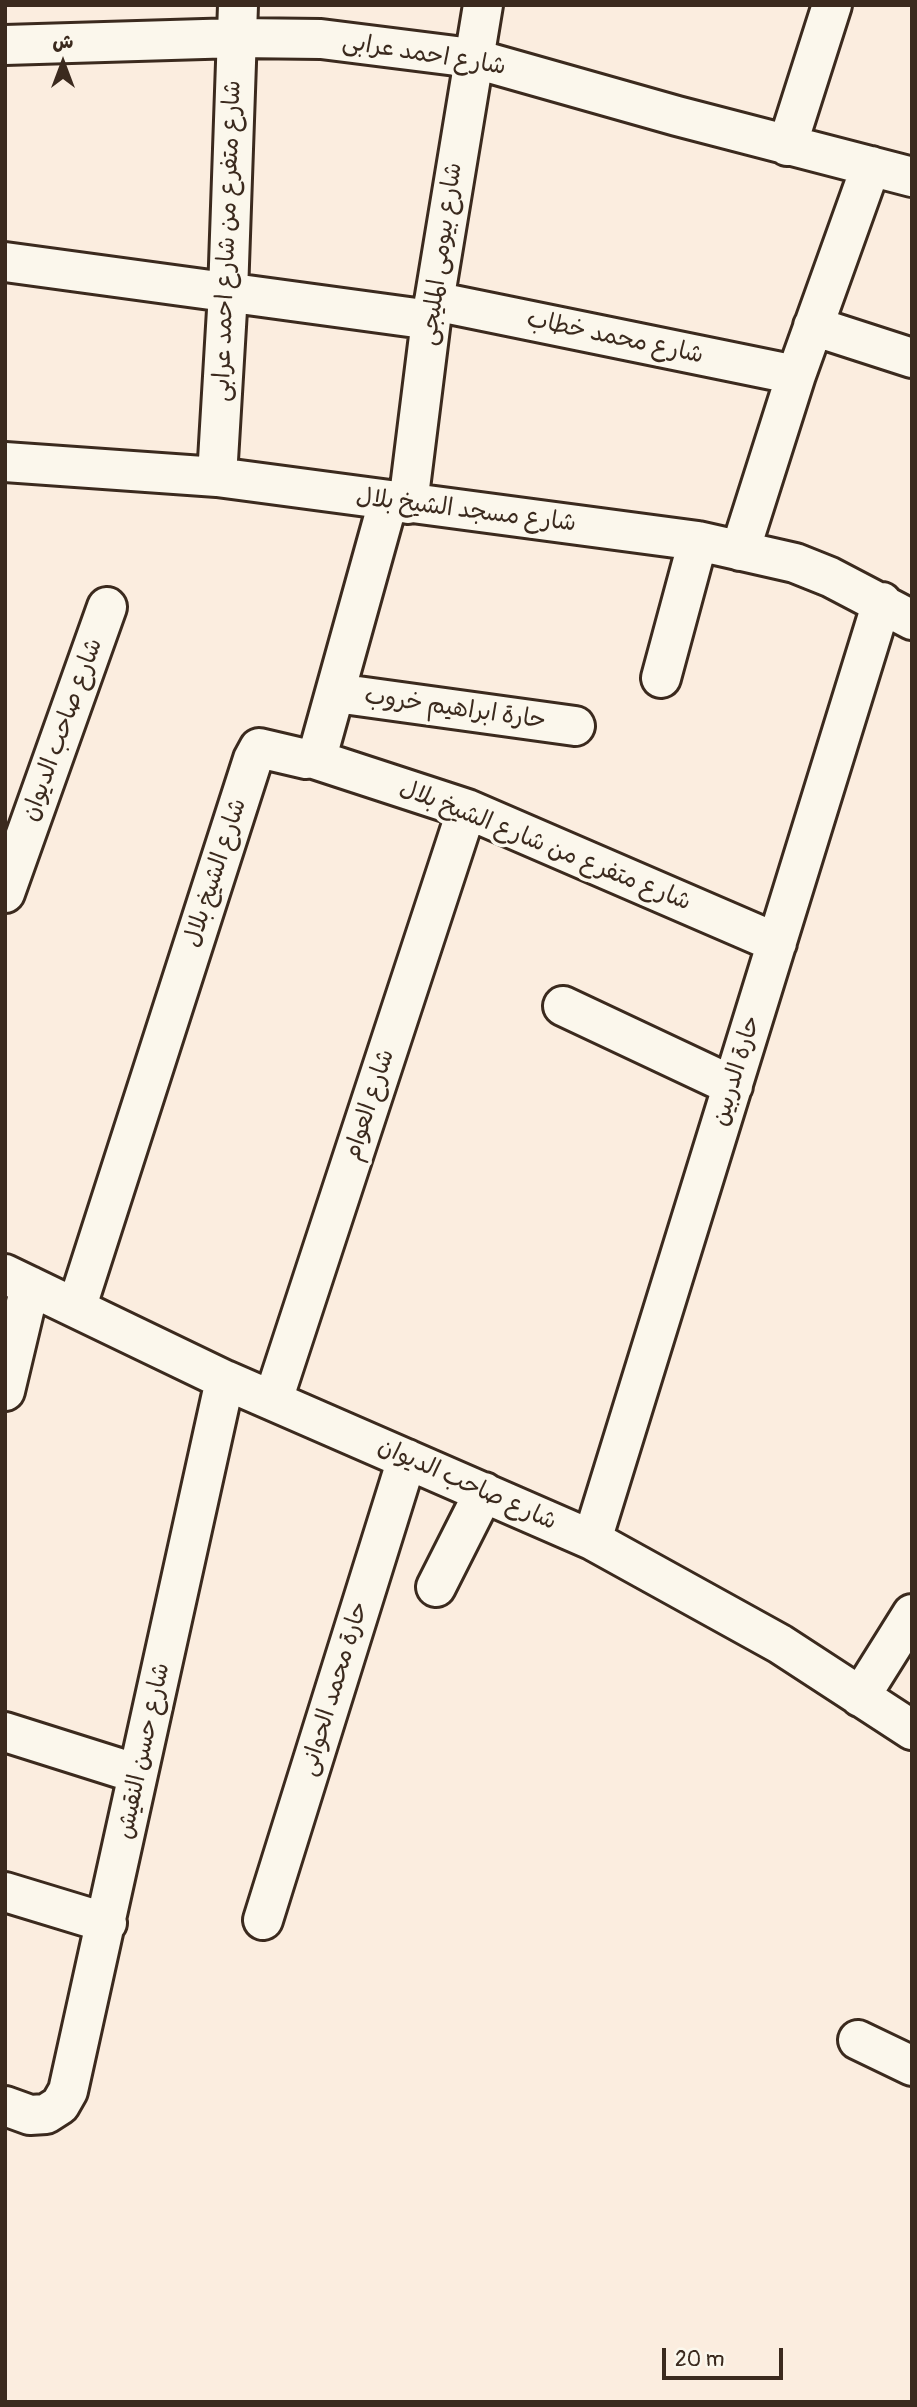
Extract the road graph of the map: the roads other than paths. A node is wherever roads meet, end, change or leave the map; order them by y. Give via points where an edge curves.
1 (483, 5) edge
2 (832, 5) edge
3 (237, 22) edge
4 (5, 45) edge
5 (472, 58) junction
6 (788, 146) junction
7 (871, 166) junction
8 (912, 177) edge
9 (5, 262) edge
10 (228, 293) junction
11 (433, 310) junction
12 (813, 326) junction
13 (912, 358) edge
14 (796, 374) junction
15 (5, 462) edge
16 (217, 477) junction
17 (398, 503) junction
18 (698, 541) junction
19 (740, 551) junction
20 (107, 607) dead end
21 (897, 611) edge
22 (661, 678) dead end
23 (336, 692) junction
24 (575, 726) dead end
25 (311, 758) junction
26 (467, 810) junction
27 (5, 893) edge
28 (777, 943) junction
29 (563, 1006) dead end
30 (733, 1086) junction
31 (18, 1280) edge
32 (77, 1306) junction
33 (225, 1380) junction
34 (5, 1391) edge
35 (273, 1400) junction
36 (407, 1459) junction
37 (484, 1492) junction
38 (592, 1540) junction
39 (436, 1587) dead end
40 (912, 1614) edge
41 (860, 1697) junction
42 (912, 1730) edge
43 (5, 1732) edge
44 (138, 1774) junction
45 (5, 1892) edge
46 (263, 1920) dead end
47 (107, 1923) junction
48 (858, 2040) dead end
49 (912, 2066) edge
50 (5, 2106) edge

1 - 5 street, شارع بيومى المليجى
2 - 6 street
3 - 4 street, شارع احمد عرابى
3 - 5 street, شارع احمد عرابى via 321,39
3 - 10 street, شارع متفرع من شارع احمد عرابى
5 - 6 street, شارع احمد عرابى
5 - 11 street, شارع بيومى المليجى
6 - 7 street, شارع احمد عرابى
7 - 8 street, شارع احمد عرابى
7 - 12 street
9 - 10 street, شارع محمد خطاب
10 - 11 street, شارع محمد خطاب
10 - 16 street, شارع متفرع من شارع احمد عرابى
11 - 14 street, شارع محمد خطاب
11 - 17 street, شارع بيومى المليجى
12 - 13 street
12 - 14 street
14 - 19 street
15 - 16 street, شارع مسجد الشيخ بلال
16 - 17 street, شارع مسجد الشيخ بلال
17 - 18 street, شارع مسجد الشيخ بلال
17 - 23 street
18 - 19 street, شارع مسجد الشيخ بلال
18 - 22 street
19 - 21 street, شارع مسجد الشيخ بلال via 795,564
20 - 27 street, شارع صاحب الديوان
21 - 28 street, حارة الدربين
23 - 24 street, حارة ابراهيم خروب
23 - 25 street via 319,750
25 - 26 street, شارع متفرع من شارع الشيخ بلال
25 - 32 street, شارع الشيخ بلال via 266,748 256,752
26 - 28 street, شارع متفرع من شارع الشيخ بلال
26 - 35 street, شارع العوام
28 - 30 street, حارة الدربين
29 - 30 street
30 - 38 street, حارة الدربين
31 - 32 street, شارع صاحب الديوان
31 - 34 street
32 - 33 street, شارع صاحب الديوان
33 - 35 street, شارع صاحب الديوان
33 - 44 street, شارع حسن النقيش
35 - 36 street, شارع صاحب الديوان
36 - 37 street, شارع صاحب الديوان
36 - 46 street, حارة محمد الحوانى
37 - 38 street, شارع صاحب الديوان
37 - 39 street
38 - 41 street, شارع صاحب الديوان via 780,1644
40 - 41 street
41 - 42 street, شارع صاحب الديوان
43 - 44 street
44 - 47 street, شارع حسن النقيش
45 - 47 street
47 - 50 street, شارع حسن النقيش via 68,2091 60,2105 46,2114 30,2115
48 - 49 street

